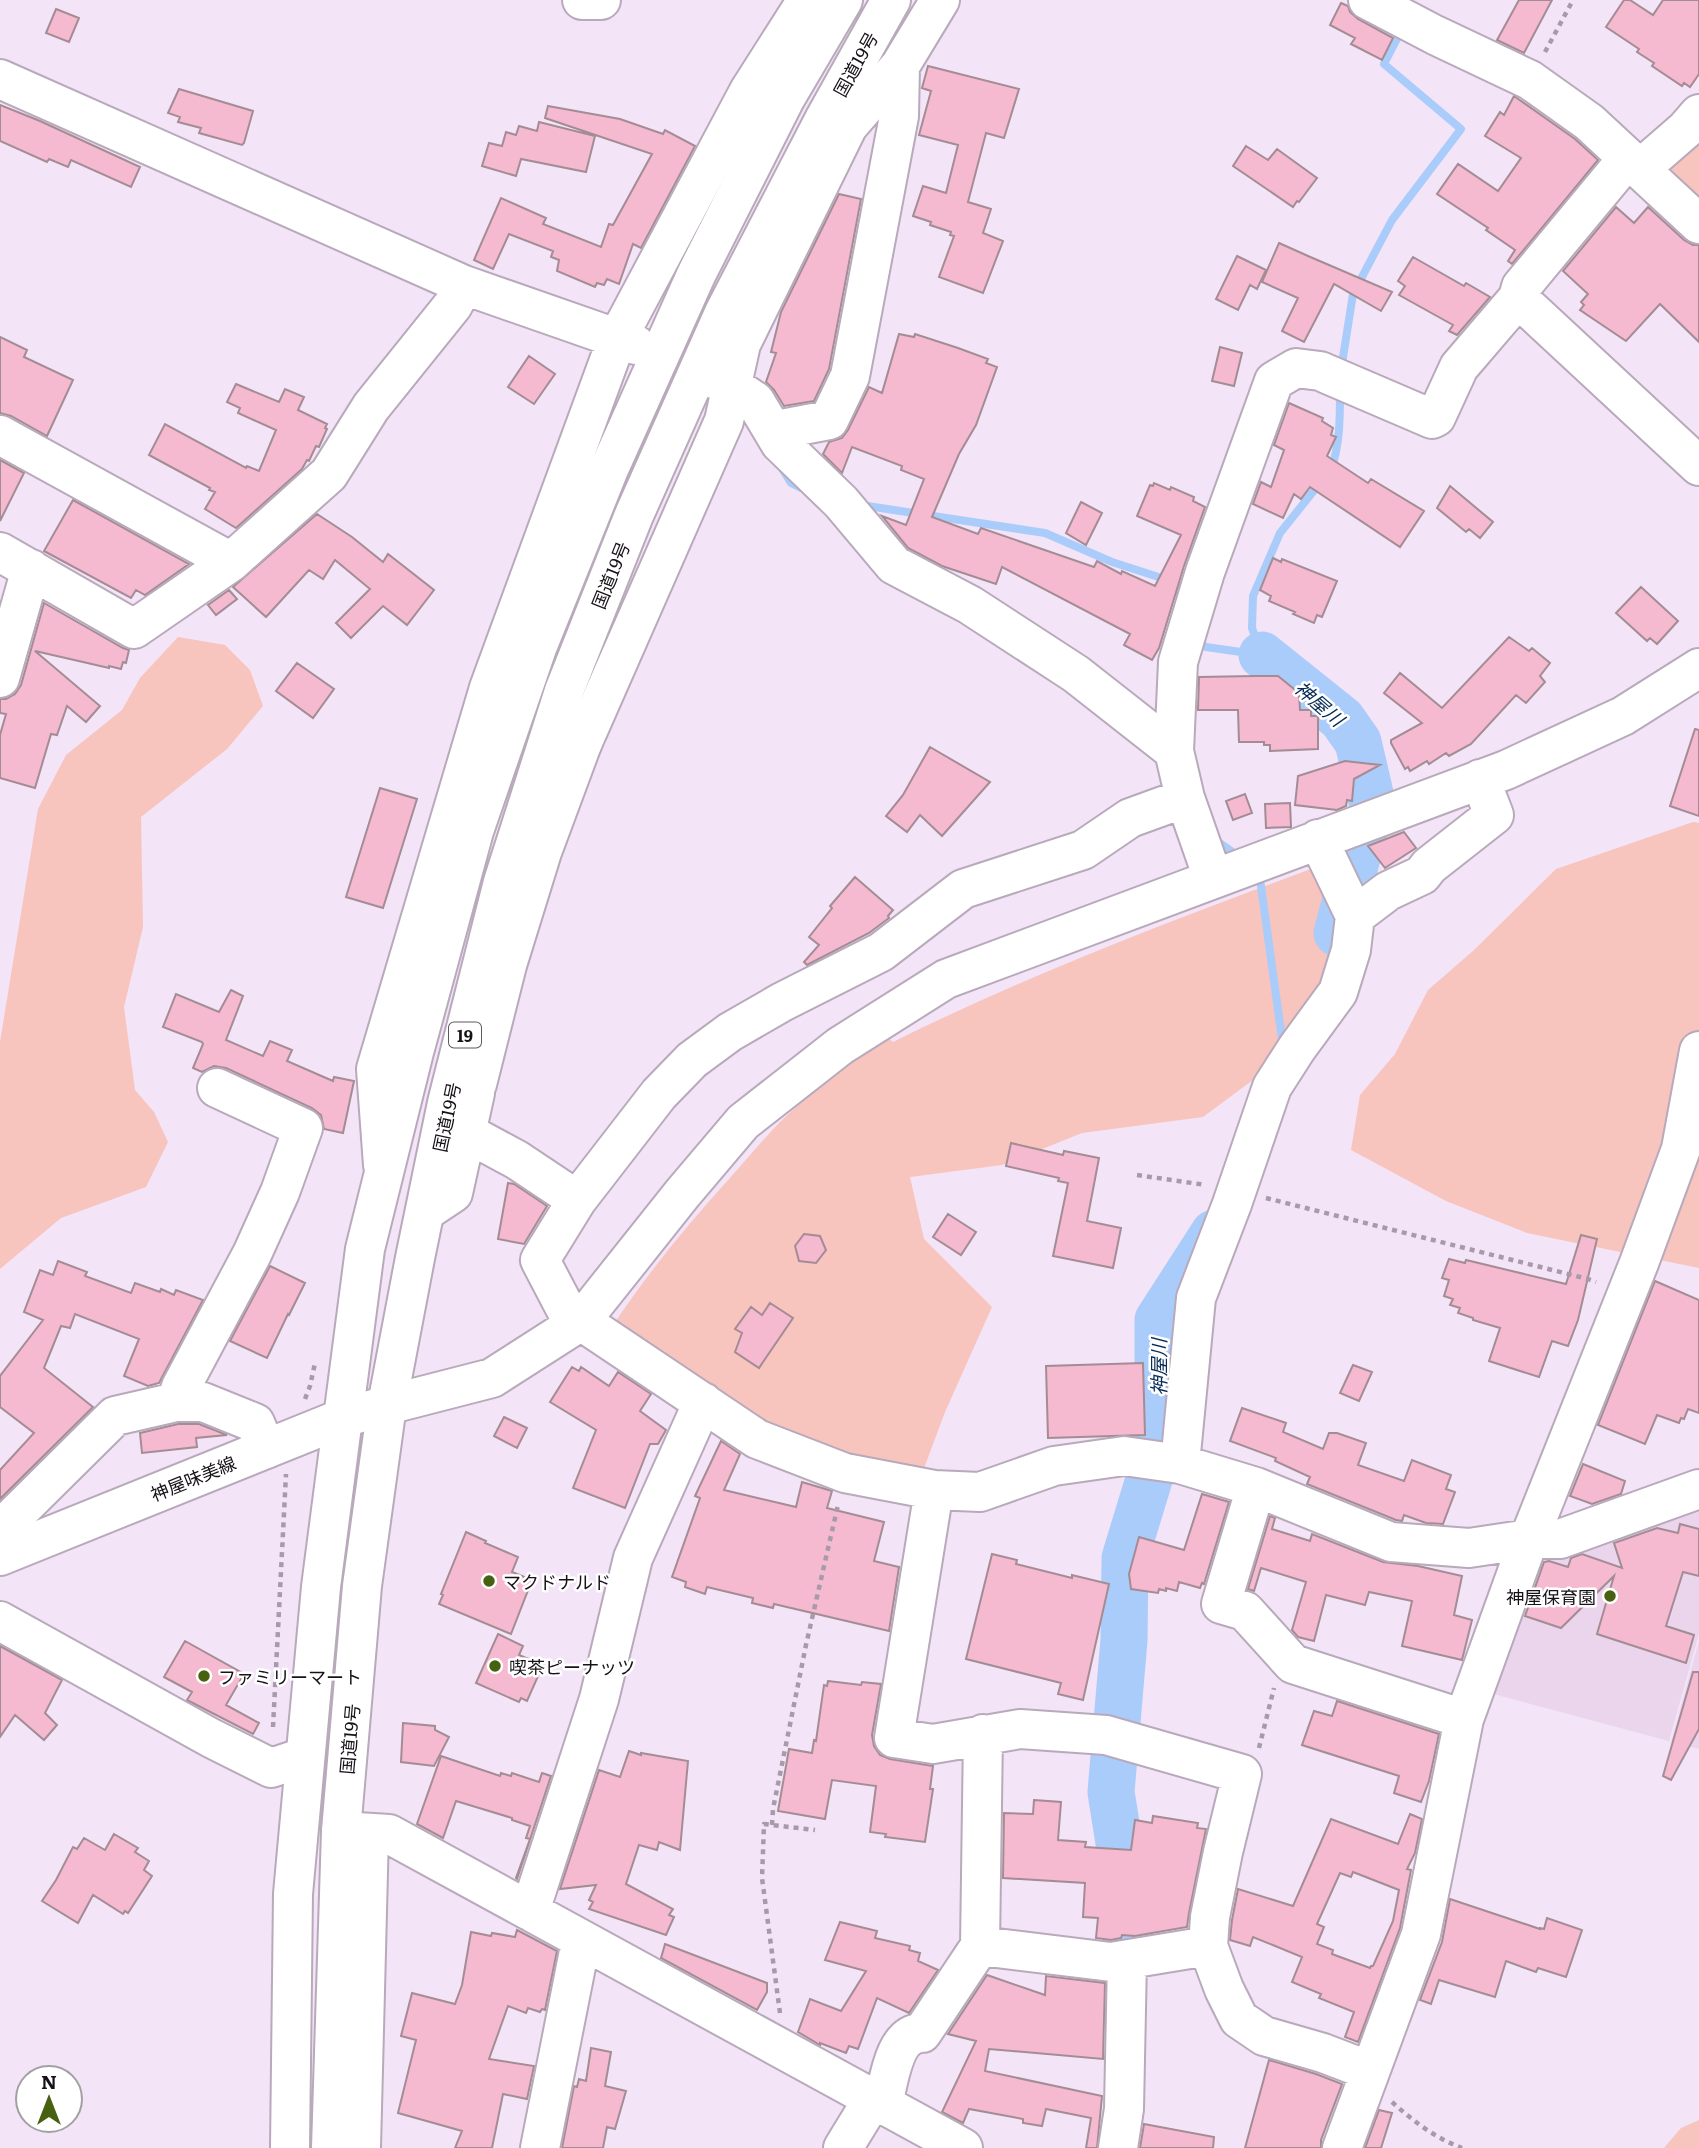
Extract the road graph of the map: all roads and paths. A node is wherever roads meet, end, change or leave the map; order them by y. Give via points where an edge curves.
1 (582, 0) edge
2 (601, 0) edge
3 (807, 0) edge
4 (843, 0) edge
5 (891, 0) edge
6 (940, 0) edge
7 (1368, 0) edge
8 (1573, 0) edge
9 (900, 66) junction
10 (0, 79) edge
11 (1530, 80) junction
12 (1699, 114) edge
13 (1634, 163) junction
14 (1699, 224) edge
15 (464, 285) junction
16 (1518, 298) junction
17 (627, 342) junction
18 (722, 382) junction
19 (0, 435) edge
20 (780, 443) junction
21 (1699, 466) edge
22 (15, 560) edge
23 (231, 562) junction
24 (1699, 668) edge
25 (0, 678) edge
26 (582, 744) junction
27 (1174, 751) junction
28 (540, 766) junction
29 (1480, 779) junction
30 (1185, 798) junction
31 (1318, 839) junction
32 (1213, 878) junction
33 (1349, 905) junction
34 (1699, 1051) edge
35 (218, 1088) dead end
36 (455, 1129) junction
37 (1137, 1175) dead end
38 (384, 1176) junction
39 (1228, 1189) junction
40 (578, 1200) junction
41 (1626, 1295) junction
42 (578, 1323) junction
43 (176, 1402) junction
44 (704, 1402) junction
45 (387, 1405) junction
46 (343, 1418) junction
47 (266, 1449) junction
48 (1180, 1464) junction
49 (845, 1473) junction
50 (1256, 1487) junction
51 (1699, 1489) edge
52 (934, 1490) junction
53 (1529, 1539) junction
54 (0, 1555) edge
55 (0, 1621) edge
56 (1284, 1654) junction
57 (1464, 1719) junction
58 (983, 1734) junction
59 (288, 1762) junction
60 (1242, 1774) junction
61 (772, 1825) junction
62 (815, 1830) dead end
63 (355, 1832) junction
64 (530, 1911) junction
65 (581, 1941) junction
66 (979, 1946) junction
67 (1209, 1947) junction
68 (1127, 1960) junction
69 (782, 2049) junction
70 (1368, 2076) junction
71 (878, 2101) junction
72 (290, 2148) edge
73 (331, 2148) edge
74 (361, 2148) edge
75 (540, 2148) edge
76 (843, 2148) edge
77 (963, 2148) edge
78 (1118, 2148) edge
79 (1342, 2148) edge
80 (1462, 2148) edge

1 - 2 main road
3 - 17 main road via 749,91
4 - 38 main road via 786,96 695,275 609,469 537,648 474,831
5 - 28 main road, 国道19号 / 19 via 724,313 634,515 564,691
6 - 9 main road
7 - 11 main road
8 - 11 path
9 - 18 main road via 848,126
9 - 20 main road via 899,116 850,376 829,420 787,428
10 - 15 main road
11 - 13 main road via 1589,121
12 - 13 main road via 1686,130
13 - 14 main road
13 - 16 main road via 1521,287
15 - 17 main road
15 - 23 main road via 371,407 329,474
16 - 21 main road
16 - 27 main road via 1459,368 1432,419 1320,371 1296,368 1274,382 1205,572 1178,662
17 - 38 main road via 489,688 376,1069
18 - 20 main road via 755,401
18 - 26 main road via 724,421
19 - 23 main road
20 - 27 main road via 841,502 894,565 970,606 1076,674
22 - 23 main road via 134,629
22 - 25 main road
24 - 29 main road, 神屋味美線 via 1623,716
26 - 28 main road
26 - 36 main road via 507,965 477,1084
27 - 30 main road
28 - 36 main road, 国道19号 / 19 via 503,882 447,1103
29 - 31 main road, 神屋味美線
29 - 33 main road via 1494,815 1422,875
30 - 32 main road
30 - 40 main road via 1130,818 1083,850 963,889 881,952 730,1032 692,1060 659,1094
31 - 32 main road, 神屋味美線
31 - 33 main road
32 - 42 main road, 神屋味美線 via 946,979 839,1046 743,1122
33 - 39 main road via 1351,950 1338,992 1272,1087
34 - 41 main road via 1681,1149
35 - 43 main road via 303,1128 252,1254
36 - 40 main road via 517,1160
36 - 45 main road, 国道19号 / 19 via 426,1210
37 - 39 path
38 - 46 main road via 365,1249
39 - 41 path via 1588,1279
39 - 48 main road via 1196,1298
40 - 42 main road via 540,1260
41 - 53 main road
42 - 44 main road
42 - 45 main road, 神屋味美線 via 492,1378
43 - 47 main road via 203,1402 255,1423
43 - 54 main road via 115,1416 6,1523
44 - 49 main road via 757,1439
44 - 64 main road via 633,1558 599,1699
45 - 46 main road, 神屋味美線
45 - 63 main road, 国道19号 / 19 via 362,1586
46 - 47 main road, 神屋味美線
46 - 59 main road via 321,1587
47 - 54 main road, 神屋味美線
48 - 50 main road
48 - 52 main road via 1124,1455 1054,1466 980,1492
49 - 52 main road
49 - 61 path
50 - 53 main road via 1391,1542 1469,1548
50 - 56 main road via 1221,1604 1245,1611
51 - 53 main road via 1560,1539
52 - 58 main road via 894,1738 933,1744
53 - 57 main road
55 - 59 main road via 211,1738
56 - 57 main road via 1293,1664
56 - 60 path via 1259,1748
57 - 70 main road via 1420,1934
58 - 60 main road via 1020,1729 1106,1735
58 - 66 main road
59 - 72 main road via 293,1894
60 - 67 main road via 1210,1917
61 - 62 path
61 - 69 path via 764,1824 762,1878 780,2001
63 - 64 main road via 389,1835
63 - 73 main road, 国道19号 / 19
63 - 74 main road
64 - 65 main road
65 - 69 main road
65 - 75 main road
66 - 68 main road
66 - 71 main road via 922,2033 899,2044
67 - 68 main road
67 - 70 main road via 1239,2019 1264,2036 1323,2053
68 - 78 main road via 1124,2109
69 - 71 main road
70 - 79 main road
70 - 80 path via 1424,2129
71 - 76 main road
71 - 77 main road

